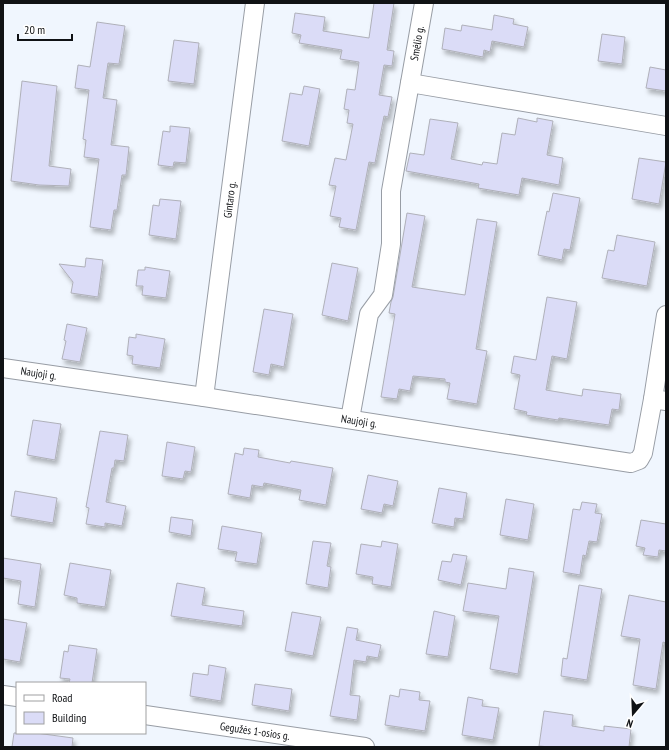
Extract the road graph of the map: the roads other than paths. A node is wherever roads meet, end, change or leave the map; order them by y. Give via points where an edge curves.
1 (256, 3) edge
2 (424, 3) edge
3 (410, 83) junction
4 (666, 126) edge
5 (666, 315) edge
6 (3, 368) edge
7 (204, 397) junction
8 (659, 400) edge
9 (350, 419) junction
10 (3, 695) edge
11 (16, 697) edge
12 (146, 715) edge
13 (365, 747) edge

1 - 7 street, Gintaro g.
2 - 3 street, Smėlio g.
3 - 4 street
3 - 9 street, Smėlio g. via 391,190 391,244 383,295 369,314
5 - 8 street
6 - 7 street, Naujoji g.
7 - 9 street, Naujoji g.
8 - 9 street, Naujoji g. via 642,457 631,463
10 - 11 street
12 - 13 street, Gegužės 1-osios g.

